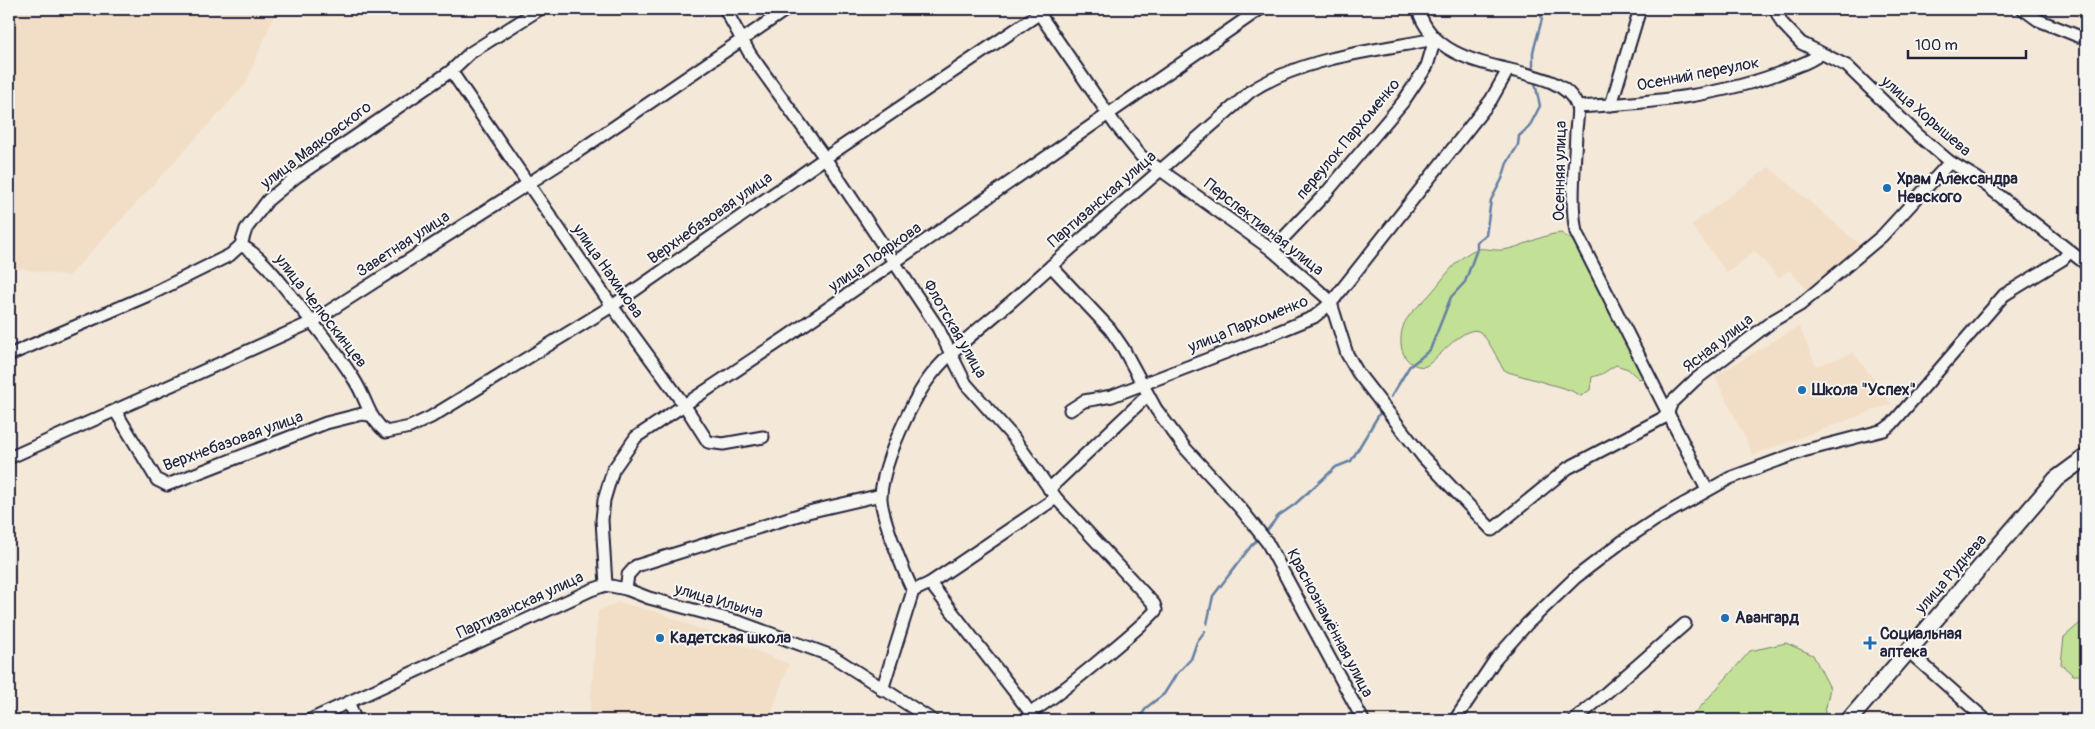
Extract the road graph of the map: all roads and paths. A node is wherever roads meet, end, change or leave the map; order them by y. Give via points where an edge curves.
1 (540, 9) edge
2 (725, 9) edge
3 (787, 9) edge
4 (1260, 9) edge
5 (1418, 9) edge
6 (1640, 9) edge
7 (1775, 9) edge
8 (2023, 9) edge
9 (1041, 10) edge
10 (2078, 36) dead end
11 (742, 39) junction
12 (1435, 39) junction
13 (1820, 54) junction
14 (1508, 70) junction
15 (451, 71) junction
16 (1611, 105) junction
17 (1577, 107) junction
18 (1108, 114) junction
19 (825, 158) junction
20 (1950, 162) junction
21 (1161, 170) junction
22 (528, 183) junction
23 (241, 244) junction
24 (1272, 250) junction
25 (2069, 252) junction
26 (895, 263) junction
27 (2086, 264) edge
28 (1050, 266) junction
29 (1331, 303) junction
30 (612, 306) junction
31 (312, 322) junction
32 (952, 354) junction
33 (9, 355) edge
34 (1146, 390) junction
35 (685, 406) junction
36 (1070, 410) dead end
37 (116, 412) junction
38 (1668, 412) junction
39 (370, 415) junction
40 (383, 430) joint
41 (763, 437) dead end
42 (2086, 457) edge
43 (9, 458) edge
44 (1707, 490) junction
45 (1052, 493) junction
46 (881, 495) junction
47 (1492, 530) joint
48 (930, 583) junction
49 (606, 585) junction
50 (626, 589) junction
51 (913, 590) junction
52 (1684, 624) dead end
53 (1908, 651) junction
54 (882, 690) junction
55 (349, 703) junction
56 (310, 720) edge
57 (355, 720) edge
58 (932, 720) edge
59 (1364, 720) edge
60 (1455, 720) edge
61 (1575, 720) edge
62 (1849, 720) edge
63 (1986, 720) edge

1 - 15 street, улица Маяковского via 470,53
2 - 11 street, Флотская улица
3 - 11 street, Заветная улица
4 - 18 street, улица Пояркова
5 - 12 street, Осенняя улица via 1422,22
6 - 16 street
7 - 13 street, улица Хорышева via 1794,36
8 - 10 street via 2038,20
9 - 18 street, Перспективная улица
9 - 19 street, Верхнебазовая улица
11 - 19 street, Флотская улица
11 - 22 street, Заветная улица
12 - 14 street, Осенняя улица via 1476,62
12 - 21 street, Партизанская улица via 1336,58 1259,86
12 - 24 street, переулок Пархоменко via 1427,66 1397,110
13 - 16 street, Осенний переулок via 1775,75 1728,87 1664,100
13 - 20 street, улица Хорышева via 1847,66
14 - 17 street, Осенняя улица via 1558,86 1568,92
14 - 29 street, улица Пархоменко via 1491,100
15 - 22 street, улица Нахимова
15 - 23 street, улица Маяковского via 296,177 268,200 246,230
16 - 17 street, Осенний переулок
17 - 38 street, Осенняя улица via 1573,206 1576,232
18 - 21 street, Перспективная улица via 1141,156
18 - 26 street, улица Пояркова
19 - 26 street, Флотская улица
19 - 30 street, Верхнебазовая улица
20 - 25 street, улица Хорышева via 1977,178
20 - 38 street, Ясная улица via 1882,236 1800,304 1695,380 1672,402
21 - 24 street, Перспективная улица
21 - 28 street, Партизанская улица
22 - 30 street, улица Нахимова
22 - 31 street, Заветная улица
23 - 31 street, улица Челюскинцев via 264,263
23 - 33 street, улица Маяковского via 230,255 151,294
24 - 29 street, Перспективная улица
25 - 27 street, улица Хорышева
25 - 44 street via 2063,259 2004,295 1884,430 1803,451
26 - 32 street, Флотская улица via 945,338
26 - 35 street, улица Пояркова
28 - 32 street, Партизанская улица
28 - 34 street via 1110,329
29 - 34 street, улица Пархоменко via 1314,317
29 - 47 street, Перспективная улица via 1347,354 1358,372 1423,458
30 - 35 street, улица Нахимова
30 - 40 street, Верхнебазовая улица via 419,423 393,432
31 - 37 street, Заветная улица
31 - 39 street, улица Челюскинцев via 357,385
32 - 45 street, Флотская улица via 966,384 1013,437
32 - 46 street, Партизанская улица via 933,373 908,416 887,469
34 - 36 street, улица Пархоменко via 1084,401
34 - 45 street, улица Пархоменко
34 - 59 street, Краснознамённая улица via 1185,448 1267,542
35 - 41 street, улица Нахимова via 708,442 713,444
35 - 49 street, улица Пояркова via 636,437 613,470 602,520
37 - 39 street, Верхнебазовая улица via 157,480 167,485 326,423
37 - 43 street, Заветная улица
38 - 44 street, Осенняя улица
38 - 47 street, Ясная улица via 1656,422 1568,468
39 - 40 street, улица Челюскинцев
42 - 53 main road, улица Руднева via 2056,480
44 - 60 street via 1623,541 1575,578 1526,624 1495,660
45 - 48 street, улица Пархоменко
45 - 48 street, Флотская улица via 1156,610 1036,710 1030,712
46 - 50 street via 808,512 636,566 628,575
46 - 51 street, Партизанская улица via 900,562
48 - 51 street, улица Пархоменко
49 - 50 street, Партизанская улица
49 - 55 street, Партизанская улица
50 - 54 street, улица Ильича via 711,613 812,648 832,656
51 - 54 street
52 - 61 street
53 - 62 main road, улица Руднева
53 - 63 street
54 - 58 street, улица Ильича
55 - 56 street, Партизанская улица
55 - 57 street

